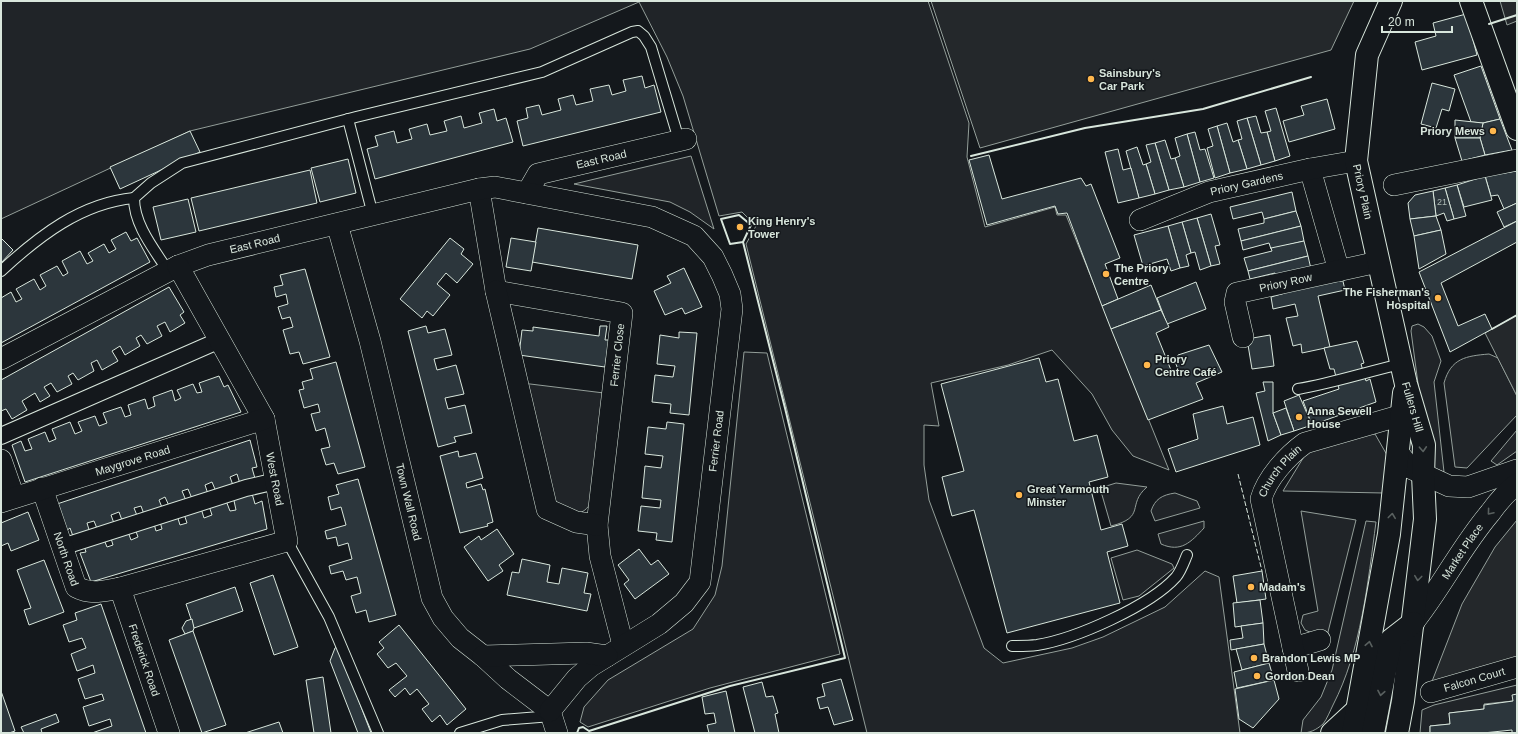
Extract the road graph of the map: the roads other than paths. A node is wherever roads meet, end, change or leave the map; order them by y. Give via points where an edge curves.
1 (1391, 1) edge
2 (1471, 1) edge
3 (348, 119) junction
4 (1517, 129) edge
5 (683, 140) joint
6 (1517, 160) edge
7 (1356, 161) junction
8 (1310, 169) junction
9 (1394, 185) dead end
10 (479, 189) junction
11 (527, 193) junction
12 (134, 198) junction
13 (373, 215) junction
14 (652, 217) joint
15 (1140, 220) dead end
16 (337, 224) junction
17 (1378, 262) junction
18 (173, 268) junction
19 (1, 271) edge
20 (1339, 271) junction
21 (496, 291) junction
22 (1243, 337) dead end
23 (220, 340) junction
24 (1, 359) edge
25 (1404, 374) junction
26 (1298, 389) dead end
27 (1402, 415) junction
28 (264, 419) junction
29 (1, 436) edge
30 (1398, 452) junction
31 (1, 460) edge
32 (1517, 470) edge
33 (1423, 475) junction
34 (276, 481) junction
35 (1517, 484) edge
36 (42, 488) junction
37 (8, 499) edge
38 (597, 525) junction
39 (287, 541) junction
40 (62, 547) junction
41 (1187, 555) dead end
42 (120, 588) junction
43 (1413, 623) junction
44 (1320, 640) dead end
45 (1012, 646) dead end
46 (1293, 648) junction
47 (615, 651) junction
48 (483, 656) junction
49 (1517, 667) edge
50 (1298, 671) dead end
51 (1431, 692) dead end
52 (1357, 710) junction
53 (553, 720) edge
54 (169, 733) edge
55 (378, 733) edge
56 (460, 733) edge
57 (1332, 733) edge
58 (1353, 733) edge
59 (1373, 733) edge
60 (1397, 733) edge

1 - 7 main road, Priory Plain via 1367,55
2 - 4 main road
3 - 5 lane via 542,72 632,32 638,32 651,47
3 - 12 lane via 182,163
3 - 13 lane
5 - 11 street, East Road via 538,174
6 - 9 street
7 - 8 street, Priory Gardens
7 - 17 main road, Priory Plain
8 - 15 street, Priory Gardens via 1209,192
8 - 20 street
10 - 11 street, East Road via 495,187
10 - 13 street, East Road
10 - 21 street
11 - 14 street, East Road
12 - 18 lane via 134,208 142,229
12 - 19 lane via 117,200 64,221 31,243
13 - 16 street, East Road
14 - 47 street, Ferrier Road via 694,236 708,252 725,281 732,309 700,582 684,603 660,624
16 - 18 street, East Road via 208,255
16 - 48 street, Town Wall Road via 370,341 432,598 443,618 460,638
17 - 20 street, Priory Row
17 - 25 main road, Priory Plain
18 - 23 street, West Road
18 - 24 street, East Road
20 - 22 street, Priory Row via 1238,293 1235,302
21 - 38 street via 546,509 576,522
21 - 38 street, Ferrier Close via 622,313
23 - 28 street, West Road
23 - 29 street
25 - 26 lane via 1363,372 1334,382
25 - 27 main road, Fullers Hill
25 -> 33 main road, Fullers Hill via 1424,445
27 - 30 main road, Fullers Hill
27 - 46 street, Church Plain via 1305,443 1295,450 1263,491 1260,499
28 - 34 street, West Road
28 - 36 street, Maygrove Road
30 - 33 street via 1410,468
52 -> 30 main road, Fullers Hill via 1389,534
31 - 37 street
32 - 33 street via 1468,487 1449,486
33 -> 43 main road, Fullers Hill via 1425,519
34 - 39 street, West Road
34 - 40 street via 246,488
35 -> 43 street, Market Place via 1508,490 1476,529
36 - 37 street, Maygrove Road
36 - 40 street, North Road
38 - 47 street, Ferrier Close
39 - 42 street
39 - 55 lane via 329,618
40 - 42 street, North Road via 76,587 96,593
41 - 45 lane via 1177,576 1155,595 1120,615 1060,640
42 - 54 street, Frederick Road
43 -> 59 main road via 1391,640
43 - 60 main road, Fullers Hill
44 - 46 street
46 - 50 street, Church Plain
47 - 48 street
47 - 53 street, Ferrier Road via 577,678
48 - 53 street, Town Wall Road
49 - 51 street, Falcon Court
52 - 57 main road
52 - 58 main road, Fullers Hill
53 - 56 lane via 502,720

